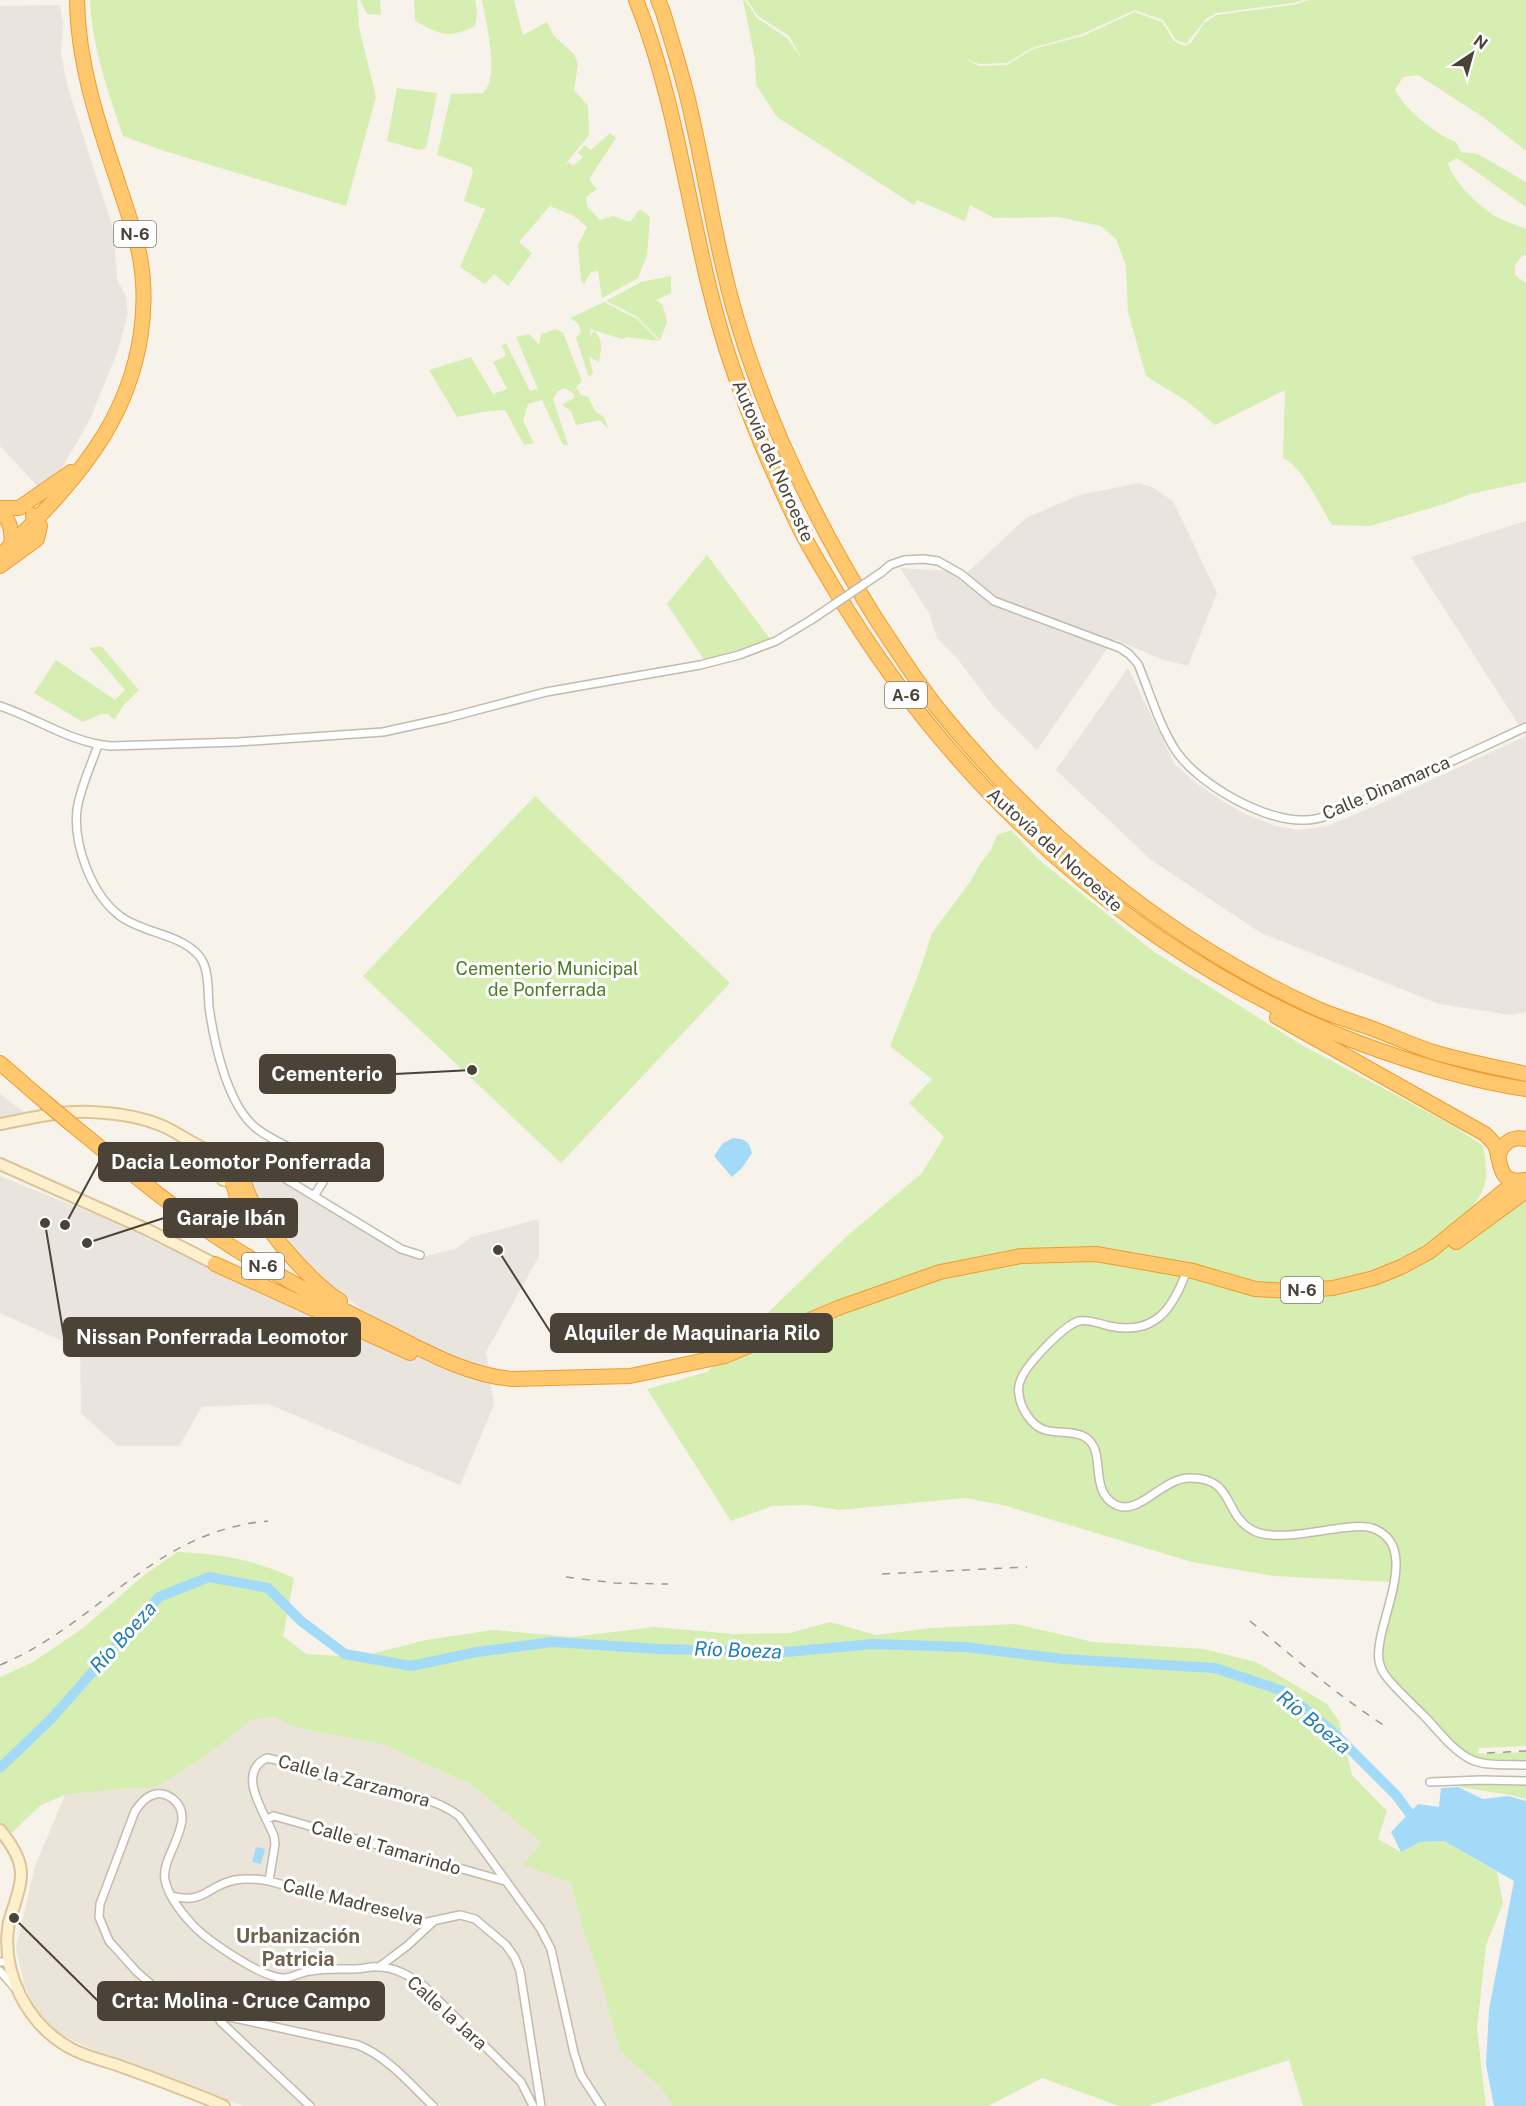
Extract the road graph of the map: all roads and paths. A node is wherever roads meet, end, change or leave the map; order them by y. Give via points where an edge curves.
1 (77, 0) edge
2 (636, 0) edge
3 (658, 0) edge
4 (85, 462) junction
5 (19, 508) junction
6 (2, 512) edge
7 (32, 524) junction
8 (11, 545) junction
9 (0, 556) edge
10 (0, 566) edge
11 (0, 706) edge
12 (1526, 727) edge
13 (98, 745) junction
14 (1080, 878) junction
15 (1384, 1033) junction
16 (0, 1063) edge
17 (1526, 1068) edge
18 (1526, 1074) edge
19 (1526, 1089) edge
20 (0, 1124) edge
21 (1525, 1139) edge
22 (202, 1148) junction
23 (228, 1155) junction
24 (240, 1158) junction
25 (115, 1160) junction
26 (1498, 1162) junction
27 (0, 1164) edge
28 (217, 1168) junction
29 (269, 1169) junction
30 (240, 1177) junction
31 (1524, 1184) edge
32 (314, 1196) junction
33 (1489, 1203) junction
34 (1429, 1252) junction
35 (420, 1255) dead end
36 (215, 1264) joint
37 (1187, 1270) junction
38 (424, 1351) junction
39 (494, 1377) junction
40 (1526, 1765) edge
41 (1526, 1781) edge
42 (1430, 1782) dead end
43 (267, 1819) junction
44 (0, 1830) edge
45 (269, 1881) junction
46 (505, 1881) junction
47 (172, 1896) junction
48 (433, 1922) junction
49 (2, 1942) edge
50 (2, 1965) edge
51 (379, 1967) junction
52 (216, 2014) junction
53 (224, 2106) edge
54 (310, 2106) edge
55 (433, 2106) edge
56 (533, 2106) edge
57 (541, 2106) edge
58 (601, 2106) edge

1 - 4 highway, N-6 via 81,48 97,121 135,235 143,272 144,312 142,335 121,402
2 - 14 highway, Autovía del Noroeste / A-6 via 651,37 709,291 760,442 802,534 877,655 933,730 988,792
3 - 15 highway, Autovía del Noroeste / A-6 via 689,102 737,320 771,415 839,560 937,708 1036,815 1101,874 1173,927 1258,980 1312,1007
4 - 5 highway
4 - 7 highway, N-6
5 - 6 highway
5 - 7 highway
6 - 7 highway
6 - 8 highway via 12,529
7 - 8 highway, N-6
7 - 10 highway via 40,526 37,539
8 - 9 highway, N-6
11 - 13 street, Calle Dinamarca
12 - 13 street, Calle Dinamarca, bridge via 1326,816 1306,821 1272,816 1216,787 1190,767 1176,751 1138,664 1129,654 994,601 961,574 938,561 924,559 890,565 811,620 776,641 739,656 546,692 383,732 129,747
13 - 32 street via 77,810 79,839 94,886 121,917 176,940 202,961 218,1056 235,1100 257,1129 323,1166 323,1182
14 - 19 highway, Autovía del Noroeste / A-6 via 1164,942 1273,1006 1389,1054 1450,1073
14 - 26 highway via 1132,926 1192,966 1485,1134 1496,1147
15 - 17 highway
15 - 18 highway, Autovía del Noroeste / A-6 via 1432,1051
16 - 25 highway, N-6, bridge
20 - 22 main road via 88,1111 143,1119
21 - 26 highway via 1507,1142 1499,1151
22 - 23 main road
22 - 28 main road
23 - 24 main road
23 - 28 main road
24 - 29 street
24 - 30 main road via 244,1162
25 - 30 highway, N-6 via 202,1217 216,1222 229,1216 237,1206
25 - 38 highway, N-6 via 194,1221 265,1267
26 - 31 highway via 1505,1175
26 - 33 highway via 1497,1190
27 - 36 main road
28 - 30 main road via 224,1180
29 - 30 street via 253,1168
29 - 32 street
30 - 38 highway via 267,1224 299,1267 331,1295
31 - 33 highway, N-6
31 - 34 highway via 1461,1239
32 - 35 street via 401,1249
33 - 34 highway, N-6
34 - 37 highway, N-6 via 1383,1274 1333,1288 1255,1288
36 - 39 highway via 444,1368
37 - 39 highway, N-6 via 1096,1254 1021,1256 940,1272 838,1308 725,1356 630,1376
37 - 40 street via 1166,1311 1147,1326 1120,1329 1079,1321 1057,1337 1033,1360 1021,1379 1019,1396 1027,1415 1045,1430 1075,1433 1090,1441 1103,1493 1121,1507 1138,1504 1173,1480 1193,1478 1220,1487 1240,1521 1262,1534 1356,1527 1380,1533 1391,1544 1396,1560 1378,1655 1381,1668 1466,1757 1485,1763
38 - 39 highway, N-6
41 - 42 street
43 - 45 street, Calle la Zarzamora via 275,1845
43 - 46 street, Calle el Tamarindo via 274,1816
43 - 46 street, Calle la Zarzamora via 251,1777 253,1769 267,1758 447,1807 459,1816
44 - 49 main road via 21,1862 22,1872
45 - 47 street, Calle Madreselva via 233,1880 192,1899
45 - 48 street, Calle Madreselva via 423,1923
46 - 58 street, Calle la Zarzamora via 551,1949 581,2075
47 - 51 street, Calle la Jara via 204,1935 232,1957 275,1977 325,1968
47 - 52 street via 165,1871 182,1816 174,1800 159,1793 143,1800 135,1811 100,1904 99,1917 115,1948 154,1987
48 - 51 street
48 - 57 street, Calle Madreselva via 460,1915 475,1919 506,1945 515,1958 525,1994
49 - 50 main road
50 - 53 main road via 25,2010 71,2049
51 - 56 street, Calle la Jara via 398,1971 424,1986 521,2082
52 - 54 street
52 - 55 street via 368,2049

